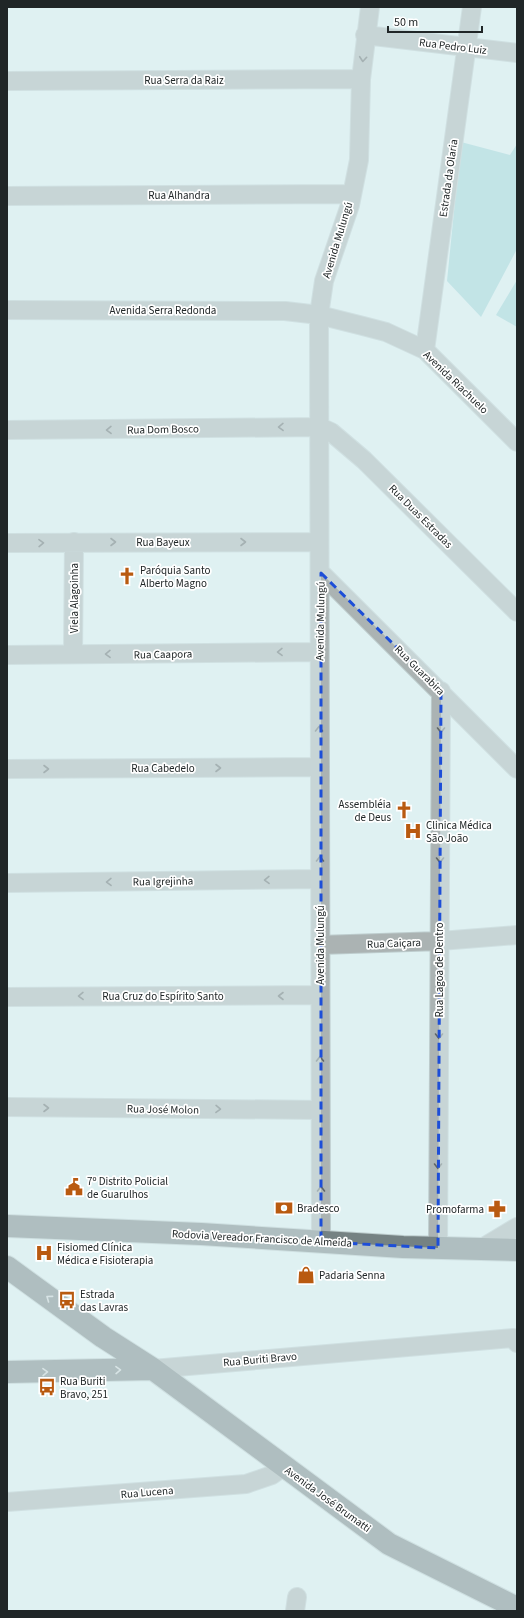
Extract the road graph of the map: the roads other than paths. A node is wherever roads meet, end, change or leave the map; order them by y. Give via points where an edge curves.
1 (370, 7) edge
2 (472, 7) edge
3 (365, 35) junction
4 (465, 47) junction
5 (517, 53) edge
6 (361, 79) junction
7 (7, 81) edge
8 (351, 194) junction
9 (7, 196) edge
10 (7, 310) edge
11 (319, 315) junction
12 (425, 350) junction
13 (320, 427) junction
14 (7, 430) edge
15 (517, 442) edge
16 (74, 542) junction
17 (319, 542) junction
18 (7, 543) edge
19 (321, 573) junction
20 (517, 612) edge
21 (319, 652) junction
22 (73, 654) junction
23 (7, 655) edge
24 (441, 691) junction
25 (320, 767) junction
26 (7, 769) edge
27 (517, 769) edge
28 (320, 879) junction
29 (7, 883) edge
30 (517, 935) edge
31 (440, 941) junction
32 (320, 945) junction
33 (320, 996) junction
34 (7, 997) edge
35 (7, 1107) edge
36 (320, 1110) junction
37 (7, 1226) edge
38 (517, 1227) edge
39 (321, 1242) junction
40 (438, 1248) junction
41 (482, 1248) junction
42 (517, 1250) edge
43 (7, 1267) edge
44 (104, 1337) junction
45 (515, 1340) edge
46 (153, 1369) junction
47 (83, 1370) junction
48 (7, 1372) edge
49 (283, 1467) junction
50 (7, 1502) edge
51 (517, 1608) edge

1 - 3 street, Avenida Mulungú
2 - 4 street, Estrada da Olaria
3 - 4 street, Rua Pedro Luiz
3 -> 6 street, Avenida Mulungú
4 - 5 street, Rua Pedro Luiz
4 - 12 street, Estrada da Olaria
6 - 7 street, Rua Serra da Raiz
6 - 8 street, Avenida Mulungú via 359,160
8 - 9 street, Rua Alhandra
8 - 11 street, Avenida Mulungú via 350,205 324,281
10 - 11 street, Avenida Serra Redonda via 278,311
11 - 12 street, Avenida Riachuelo via 386,332
11 - 13 street, Avenida Mulungú
12 - 15 street, Avenida Riachuelo
13 -> 14 street, Rua Dom Bosco
13 - 17 street, Avenida Mulungú
13 - 20 street, Rua Duas Estradas via 331,432 364,460
16 -> 17 street, Rua Bayeux
18 -> 16 street, Rua Bayeux
16 - 22 street, Viela Alagoinha
17 - 19 street, Avenida Mulungú
19 - 21 street, Avenida Mulungú
19 - 24 street, Rua Guarabira
21 -> 22 street, Rua Caapora
25 -> 21 street, Avenida Mulungú
22 - 23 street, Rua Caapora
24 - 27 street, Rua Guarabira
24 -> 31 street, Rua Lagoa de Dentro
26 -> 25 street, Rua Cabedelo
28 -> 25 street, Avenida Mulungú
28 -> 29 street, Rua Igrejinha
28 - 32 street, Avenida Mulungú
30 - 31 street, Rua Caiçara
31 - 32 street, Rua Caiçara
31 -> 40 street, Rua Lagoa de Dentro
32 - 33 street, Avenida Mulungú
33 -> 34 street, Rua Cruz do Espírito Santo
36 -> 33 street, Avenida Mulungú
35 -> 36 street, Rua José Molon
39 -> 36 street, Avenida Mulungú
37 - 39 main road, Rodovia Vereador Francisco de Almeida via 91,1228
38 - 41 street
39 - 40 main road, Rodovia Vereador Francisco de Almeida
40 - 41 main road, Rodovia Vereador Francisco de Almeida
41 - 42 main road, Rodovia Vereador Francisco de Almeida
44 -> 43 main road
44 - 46 main road
44 - 47 main road via 106,1345 103,1356
45 - 46 street, Rua Buriti Bravo
47 -> 46 main road, Rua Buriti Bravo
46 - 49 main road, Avenida José Brumatti
48 -> 47 main road, Rua Buriti Bravo
49 - 50 street, Rua Lucena via 272,1475 246,1484
49 - 51 main road, Avenida José Brumatti via 389,1544

